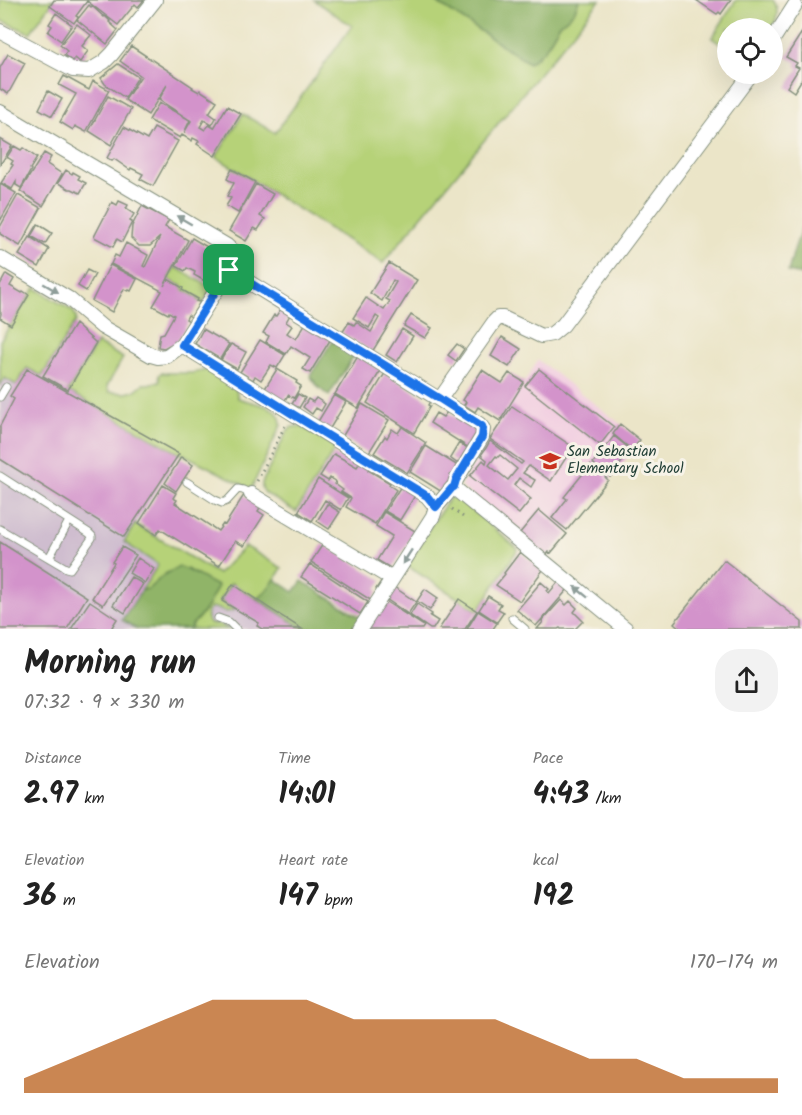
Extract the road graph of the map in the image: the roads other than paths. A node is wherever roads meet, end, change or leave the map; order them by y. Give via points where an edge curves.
1 (156, 0) edge
2 (795, 5) edge
3 (783, 24) edge
4 (0, 30) edge
5 (744, 84) edge
6 (0, 112) edge
7 (0, 258) edge
8 (229, 270) junction
9 (182, 345) junction
10 (6, 387) dead end
11 (0, 397) edge
12 (440, 399) junction
13 (0, 476) edge
14 (187, 482) dead end
15 (454, 487) junction
16 (251, 494) joint
17 (436, 507) junction
18 (69, 520) junction
19 (0, 529) edge
20 (49, 558) junction
21 (392, 579) junction
22 (218, 618) dead end
23 (512, 618) dead end
24 (237, 629) edge
25 (360, 629) edge
26 (525, 629) edge
27 (626, 629) edge

1 - 4 street via 112,54 89,71 73,70
2 - 3 street
5 - 12 street via 563,325 552,334 541,336 498,318
8 -> 6 street via 234,256 230,248
7 -> 9 street via 69,298 102,327 151,355 167,356
8 - 9 street
8 - 12 street
9 - 17 street via 427,496
10 - 11 lane
12 - 15 street via 483,429
13 - 18 lane
14 - 16 lane via 222,503 238,489
15 - 17 street
27 -> 15 street
16 - 21 street
17 -> 21 street
18 - 20 lane
18 - 20 lane via 92,538 70,569
19 - 20 lane
21 - 25 street
22 - 24 lane
23 - 26 lane

